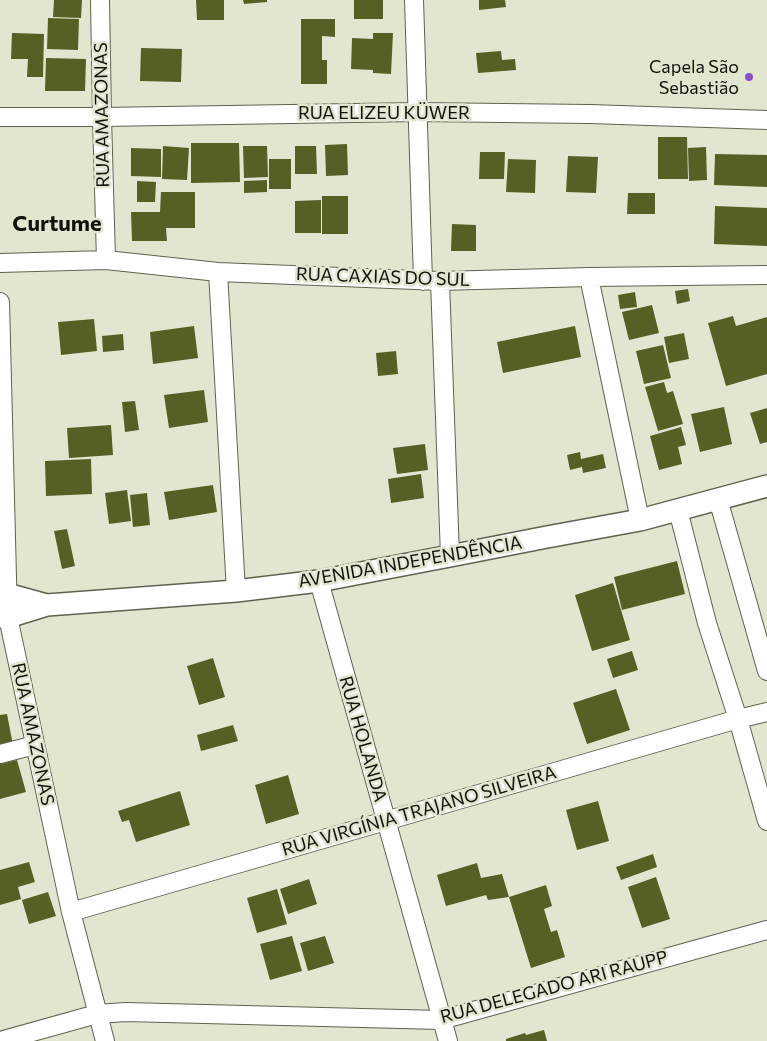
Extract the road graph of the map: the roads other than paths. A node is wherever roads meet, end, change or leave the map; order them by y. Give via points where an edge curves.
1 (100, 0) edge
2 (414, 0) edge
3 (417, 112) junction
4 (0, 117) edge
5 (102, 117) junction
6 (767, 120) edge
7 (106, 260) junction
8 (0, 263) edge
9 (218, 272) junction
10 (767, 275) edge
11 (589, 277) junction
12 (431, 281) junction
13 (0, 302) edge
14 (767, 486) edge
15 (718, 499) junction
16 (678, 510) junction
17 (640, 520) junction
18 (450, 556) junction
19 (319, 581) junction
20 (236, 591) junction
21 (4, 595) edge
22 (47, 605) junction
23 (4, 617) edge
24 (767, 671) edge
25 (767, 712) edge
26 (738, 719) junction
27 (35, 745) junction
28 (0, 754) edge
29 (386, 821) junction
30 (767, 821) edge
31 (71, 912) junction
32 (767, 930) edge
33 (97, 1014) junction
34 (441, 1020) junction
35 (0, 1041) edge
36 (105, 1041) edge
37 (448, 1041) edge

1 - 5 street, RUA AMAZONAS
2 - 3 street
3 - 5 street, RUA ELIZEU KÜWER
3 - 6 street, RUA ELIZEU KÜWER
3 - 12 street
4 - 5 street, RUA ELIZEU KÜWER
5 - 7 street, RUA AMAZONAS
7 - 8 street, RUA CAXIAS DO SUL
7 - 9 street, RUA CAXIAS DO SUL
9 - 12 street, RUA CAXIAS DO SUL
9 - 20 street
10 - 11 street, RUA CAXIAS DO SUL
11 - 12 street, RUA CAXIAS DO SUL
11 - 17 street
12 - 18 street
13 - 21 street, RUA AMAZONAS
14 - 15 street, AVENIDA INDEPENDÊNCIA
15 - 16 street, AVENIDA INDEPENDÊNCIA
15 - 24 street
16 - 17 street, AVENIDA INDEPENDÊNCIA
16 - 26 street via 707,623
17 - 18 street, AVENIDA INDEPENDÊNCIA
18 - 19 street, AVENIDA INDEPENDÊNCIA
19 - 20 street, AVENIDA INDEPENDÊNCIA
19 - 29 street, RUA HOLANDA
20 - 22 street, AVENIDA INDEPENDÊNCIA
21 - 22 street, AVENIDA INDEPENDÊNCIA
21 - 23 street, RUA AMAZONAS
22 - 23 street, AVENIDA INDEPENDÊNCIA
23 - 27 street, RUA AMAZONAS
25 - 26 street, RUA VIRGÍNIA TRAJANO SILVEIRA
26 - 29 street, RUA VIRGÍNIA TRAJANO SILVEIRA
26 - 30 street
27 - 28 street
27 - 31 street, RUA AMAZONAS
29 - 31 street, RUA VIRGÍNIA TRAJANO SILVEIRA
29 - 34 street, RUA HOLANDA
31 - 33 street, RUA AMAZONAS
32 - 34 street, RUA DELEGADO ARI RAUPP
33 - 34 street, RUA DELEGADO ARI RAUPP via 126,1012
33 - 35 street, RUA DELEGADO ARI RAUPP
33 - 36 street, RUA AMAZONAS
34 - 37 street, RUA HOLANDA

